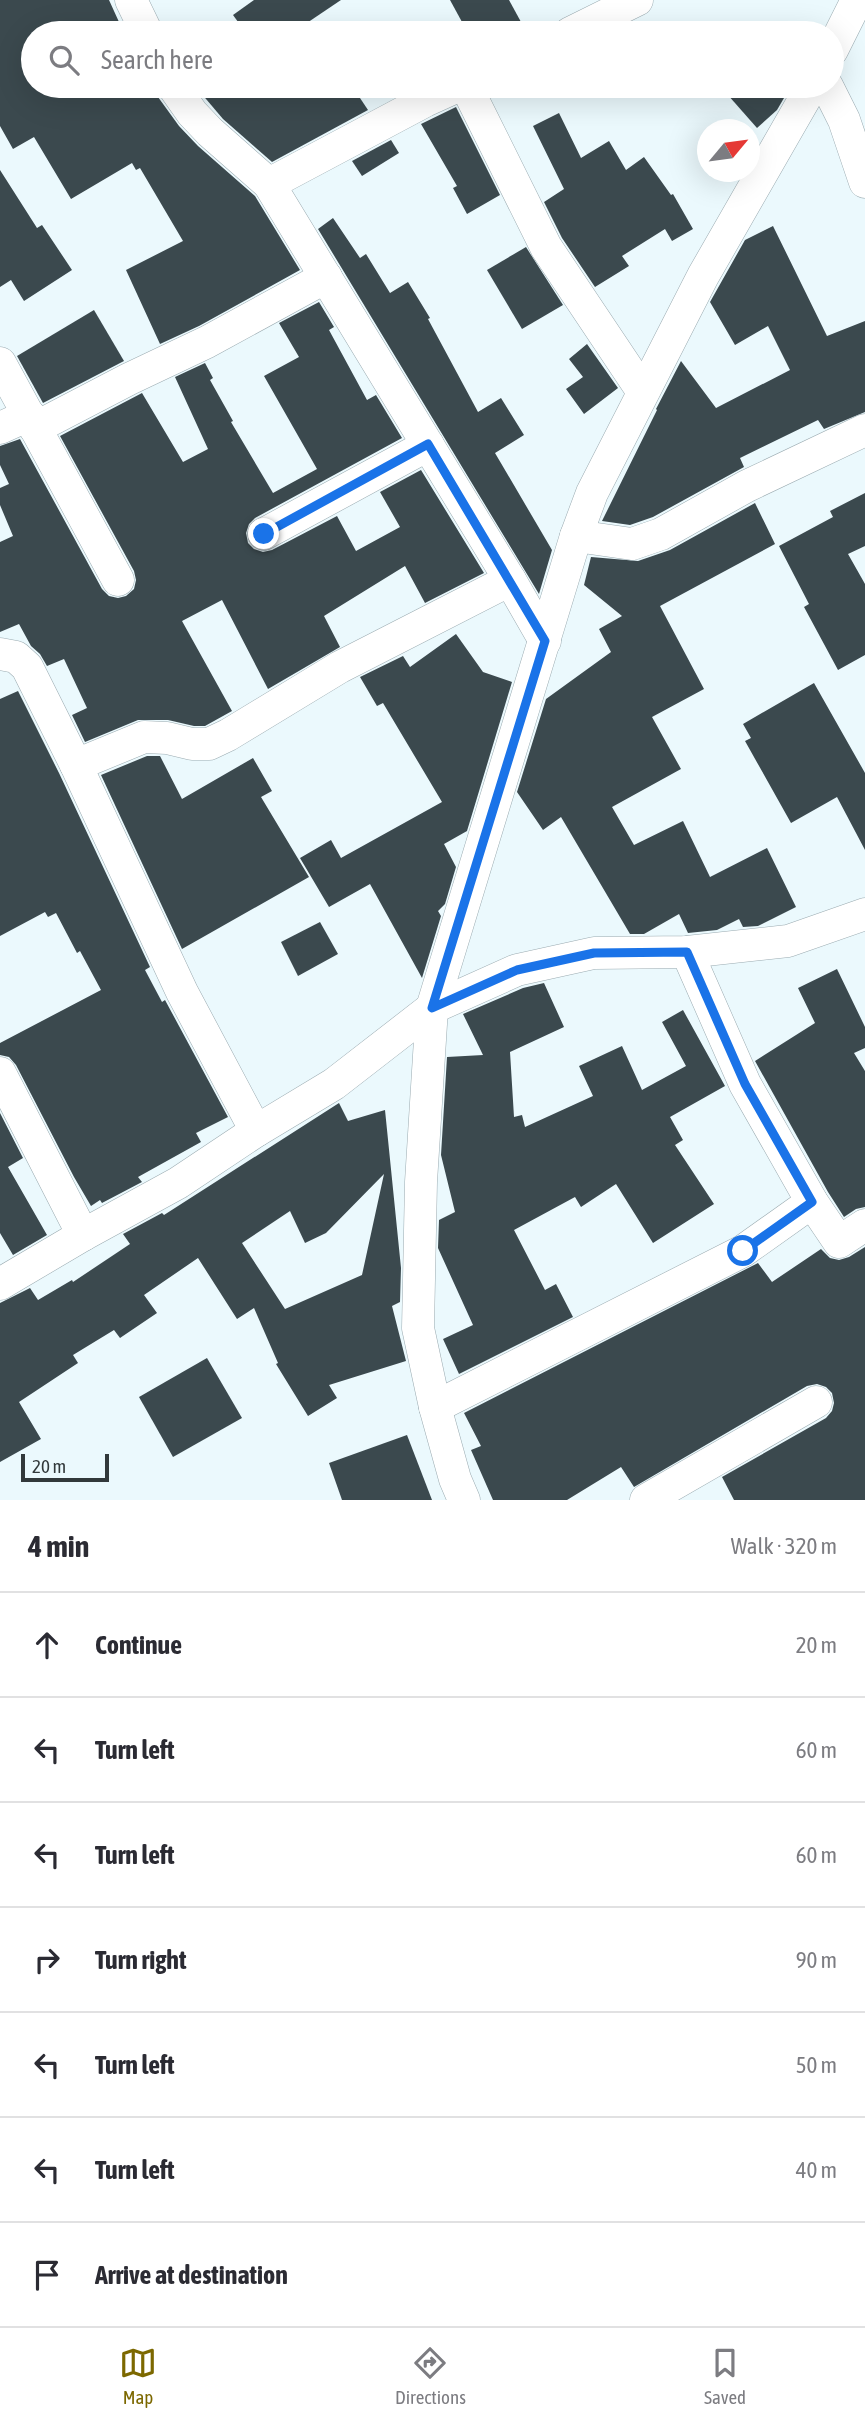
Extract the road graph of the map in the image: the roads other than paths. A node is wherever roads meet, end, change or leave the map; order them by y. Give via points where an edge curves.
1 (131, 0) edge
2 (637, 0) edge
3 (857, 0) edge
4 (141, 21) edge
5 (594, 21) edge
6 (844, 26) edge
7 (181, 98) edge
8 (432, 98) edge
9 (472, 98) edge
10 (805, 98) edge
11 (838, 98) edge
12 (855, 117) edge
13 (865, 182) edge
14 (269, 184) junction
15 (326, 277) junction
16 (0, 363) edge
17 (643, 392) junction
18 (32, 422) junction
19 (0, 428) edge
20 (865, 430) edge
21 (428, 444) junction
22 (264, 534) dead end
23 (576, 536) junction
24 (510, 579) junction
25 (118, 580) dead end
26 (545, 641) junction
27 (0, 654) edge
28 (76, 765) junction
29 (865, 914) edge
30 (687, 952) junction
31 (432, 1008) junction
32 (0, 1073) edge
33 (256, 1131) junction
34 (812, 1202) junction
35 (865, 1225) edge
36 (83, 1235) junction
37 (2, 1278) edge
38 (816, 1402) dead end
39 (435, 1408) junction
40 (464, 1500) edge
41 (646, 1500) edge

1 - 4 street
2 - 5 street
3 - 6 street
7 - 14 street via 210,132
8 - 14 street
9 - 17 street via 546,247
10 - 17 street
11 - 12 street
12 - 13 street
14 - 15 street
15 - 18 street via 206,342
15 - 21 street
16 - 18 street
17 - 23 street via 592,493
18 - 19 street
18 - 25 street
20 - 23 street via 747,486 661,534 632,544
21 - 22 street
21 - 24 street
23 - 26 street
24 - 26 street
24 - 28 street via 340,667 209,744 144,737
26 - 31 street
27 - 28 street via 16,657 27,667
28 - 33 street via 182,992
29 - 30 street via 788,941
30 - 31 street via 594,953 517,970
30 - 34 street via 745,1084
31 - 33 street via 334,1084
31 - 39 street via 418,1328
32 - 36 street
33 - 36 street via 178,1183
34 - 35 street via 839,1242
34 - 39 street via 743,1251
36 - 37 street
38 - 41 street
39 - 40 street

